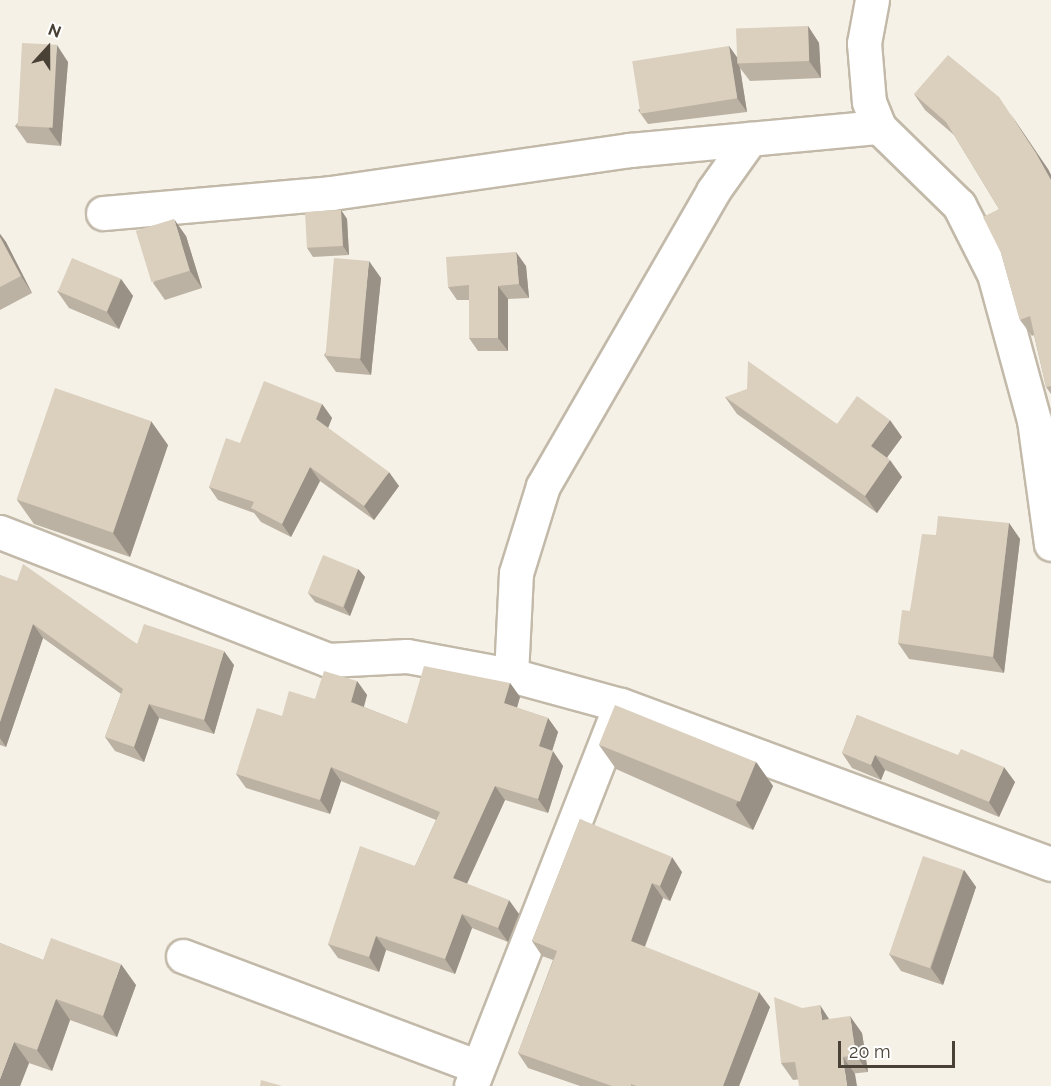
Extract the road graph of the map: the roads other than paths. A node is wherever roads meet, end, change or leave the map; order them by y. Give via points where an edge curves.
1 (872, 0) edge
2 (879, 127) junction
3 (750, 139) junction
4 (103, 213) dead end
5 (0, 532) edge
6 (1051, 544) edge
7 (511, 675) junction
8 (621, 705) junction
9 (1051, 864) edge
10 (183, 956) dead end
11 (474, 1077) edge

1 - 2 street via 864,43 869,102
2 - 3 street
2 - 6 street via 959,205 994,274 1034,420
3 - 4 street via 572,158 331,193
3 - 7 street via 713,191 543,486 516,573
5 - 7 street via 327,660 407,656
7 - 8 street
8 - 9 street
8 - 11 street
10 - 11 street

